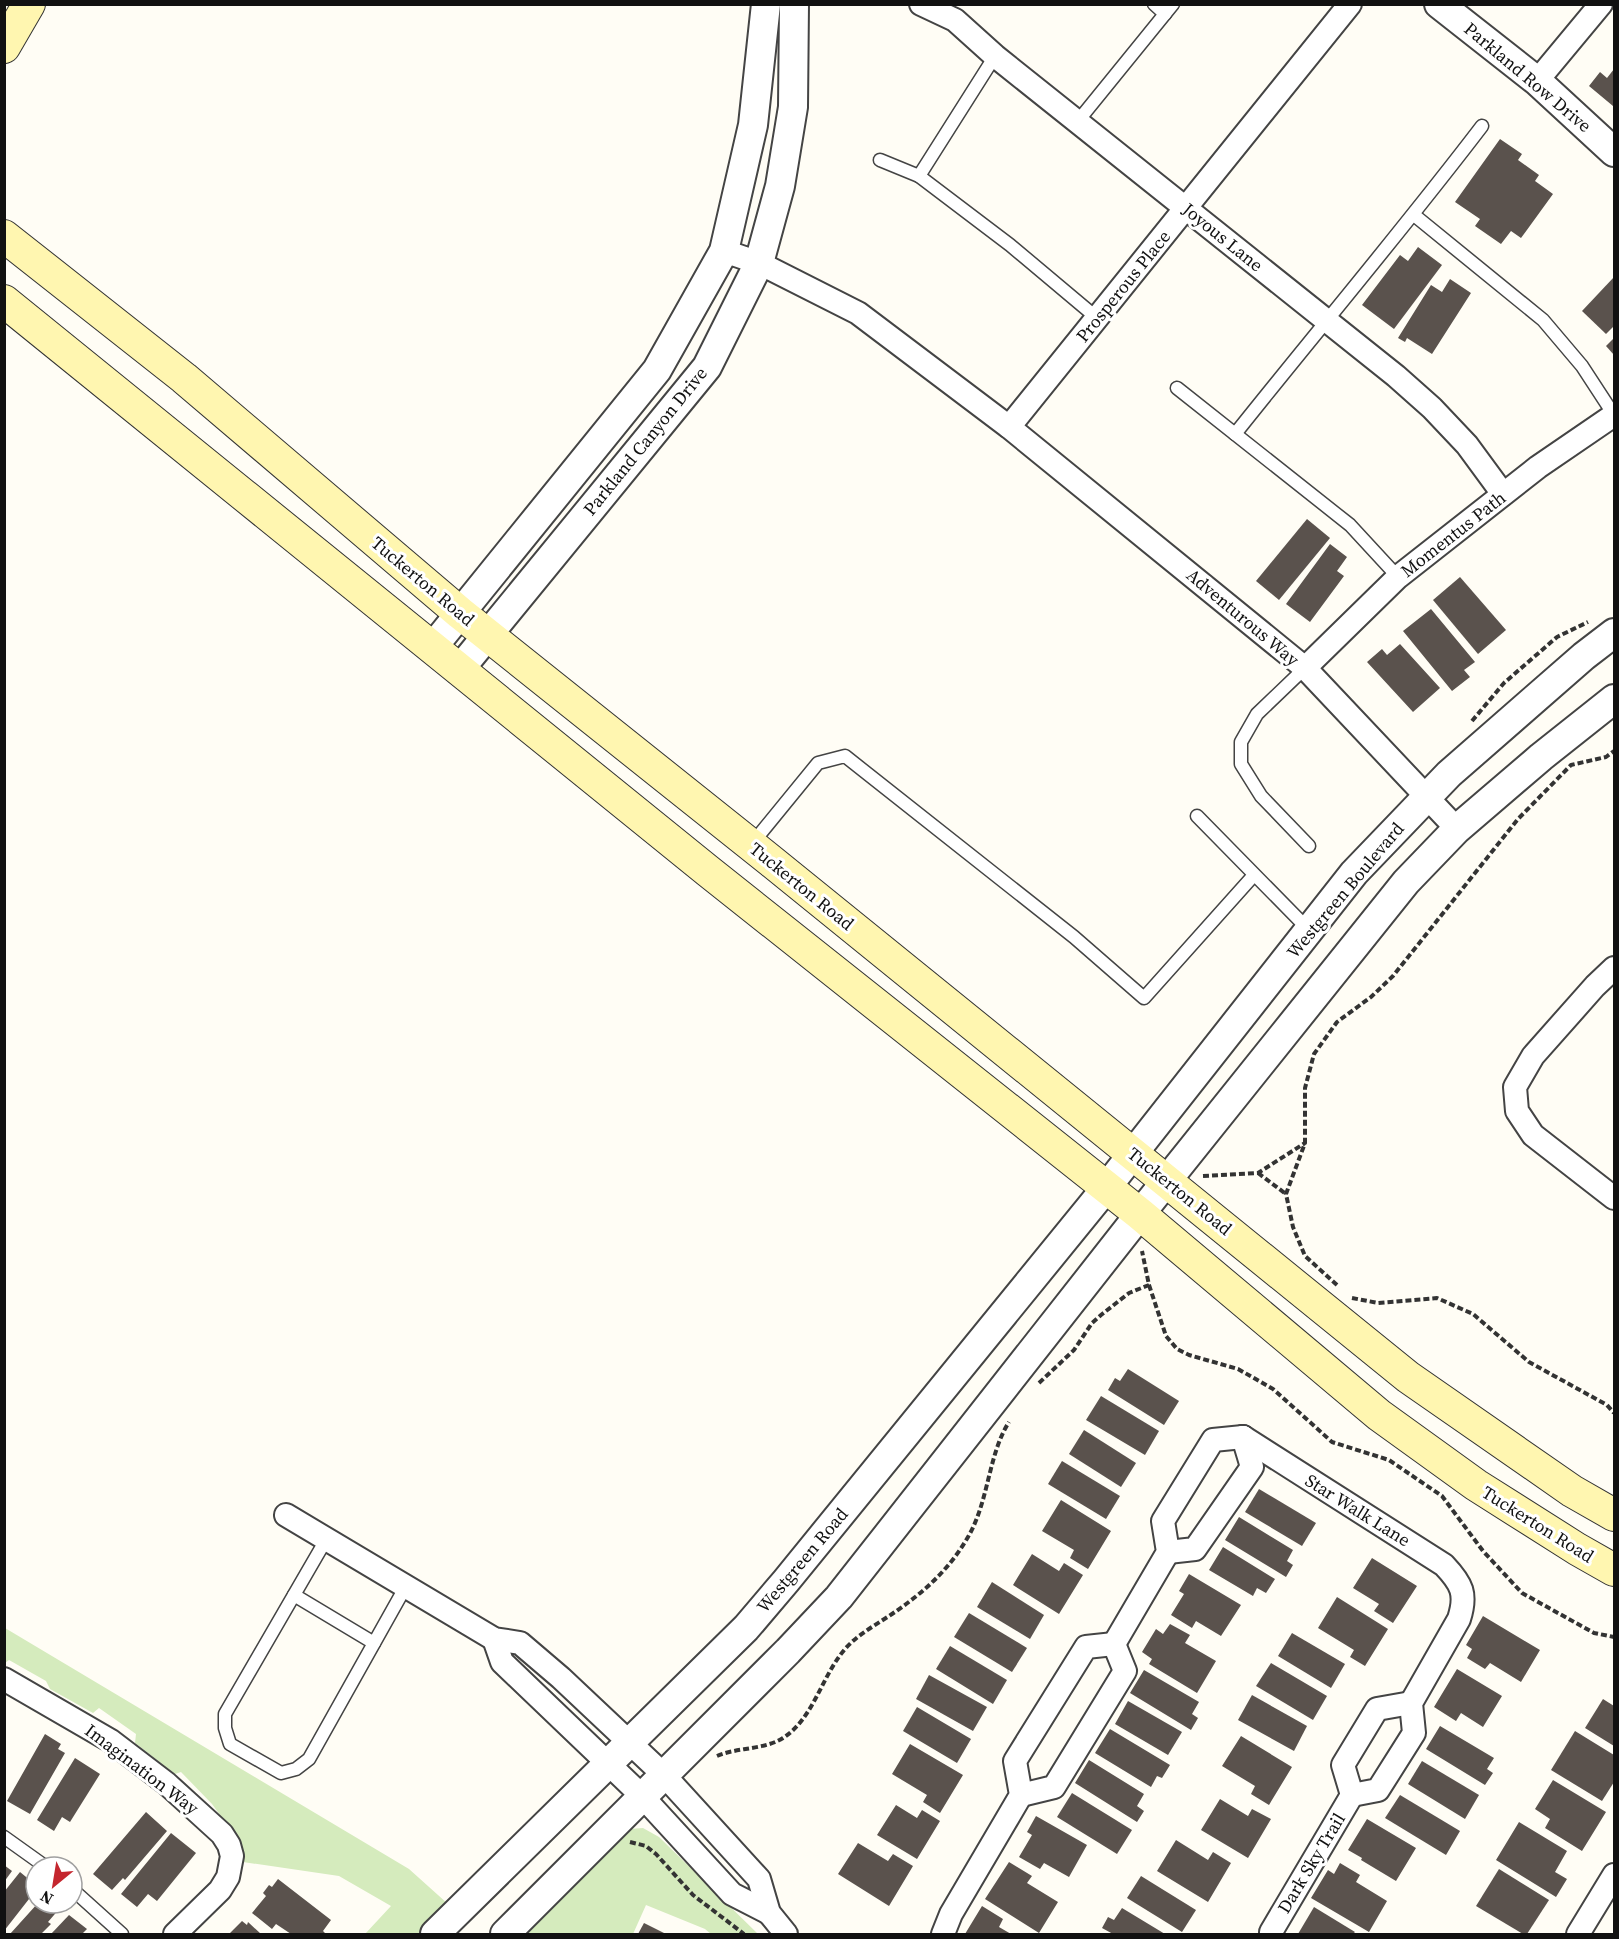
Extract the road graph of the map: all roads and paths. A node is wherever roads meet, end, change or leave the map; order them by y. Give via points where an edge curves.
1 (28, 4) edge
2 (766, 4) edge
3 (794, 4) edge
4 (921, 4) edge
5 (1154, 4) edge
6 (1350, 4) edge
7 (1439, 4) edge
8 (1604, 6) edge
9 (1169, 9) edge
10 (4, 47) edge
11 (996, 56) junction
12 (1537, 81) junction
13 (1078, 121) junction
14 (1482, 126) dead end
15 (1614, 152) edge
16 (880, 160) dead end
17 (919, 176) junction
18 (1187, 207) junction
19 (1414, 215) junction
20 (4, 236) edge
21 (724, 251) junction
22 (759, 263) junction
23 (4, 301) edge
24 (1097, 318) junction
25 (1326, 320) junction
26 (1177, 388) dead end
27 (1614, 415) edge
28 (1009, 427) junction
29 (1235, 434) junction
30 (1503, 494) junction
31 (1398, 577) junction
32 (460, 613) junction
33 (1614, 633) edge
34 (488, 635) junction
35 (432, 648) junction
36 (1305, 668) junction
37 (459, 670) junction
38 (1614, 699) edge
39 (1614, 751) edge
40 (1427, 797) junction
41 (1197, 816) dead end
42 (1457, 829) junction
43 (751, 845) junction
44 (1309, 846) dead end
45 (1254, 874) junction
46 (1309, 930) junction
47 (1614, 968) edge
48 (1305, 1143) junction
49 (1133, 1153) junction
50 (1258, 1173) junction
51 (1203, 1176) dead end
52 (1168, 1182) junction
53 (1106, 1188) junction
54 (1286, 1194) junction
55 (1614, 1198) edge
56 (1140, 1214) junction
57 (1142, 1251) dead end
58 (1149, 1285) junction
59 (1033, 1391) dead end
60 (1614, 1413) edge
61 (1014, 1415) dead end
62 (1243, 1437) junction
63 (286, 1515) dead end
64 (1614, 1515) edge
65 (327, 1538) junction
66 (1168, 1552) junction
67 (1614, 1570) edge
68 (406, 1586) junction
69 (294, 1595) junction
70 (1614, 1637) edge
71 (494, 1639) junction
72 (375, 1643) junction
73 (1114, 1644) junction
74 (4, 1679) edge
75 (1411, 1703) junction
76 (630, 1743) junction
77 (712, 1760) dead end
78 (609, 1763) junction
79 (664, 1775) junction
80 (1021, 1795) junction
81 (1352, 1795) junction
82 (642, 1796) junction
83 (4, 1837) edge
84 (624, 1839) dead end
85 (29, 1855) edge
86 (1614, 1875) edge
87 (84, 1900) edge
88 (769, 1913) junction
89 (1266, 1934) edge
90 (122, 1935) edge
91 (175, 1935) edge
92 (435, 1935) edge
93 (505, 1935) edge
94 (744, 1935) edge
95 (786, 1935) edge
96 (943, 1935) edge
97 (1578, 1935) edge

1 - 10 main road
2 - 21 street, Parkland Canyon Drive via 753,125
3 - 22 street, Parkland Canyon Drive via 793,107 780,186
4 - 11 street, Joyous Lane via 955,20
5 - 9 lane
6 - 18 street, Prosperous Place
7 - 12 street, Parkland Row Drive
8 - 12 street
9 - 13 lane
11 - 13 street, Joyous Lane
11 - 17 lane
12 - 15 street, Parkland Row Drive
13 - 18 street, Joyous Lane
14 - 19 lane
16 - 17 lane
17 - 24 lane
18 - 24 street, Prosperous Place
18 - 25 street, Joyous Lane
19 - 25 lane
19 - 27 lane via 1543,320 1582,366
20 - 32 main road, Tuckerton Road via 184,378
21 - 22 street, Adventurous Way
21 - 32 street, Parkland Canyon Drive via 657,370
22 - 28 street, Adventurous Way via 858,313
22 - 34 street, Parkland Canyon Drive via 707,367
23 - 35 main road, Tuckerton Road
24 - 28 street, Prosperous Place
25 - 29 lane
25 - 30 street, Joyous Lane via 1432,408
26 - 29 lane
27 - 30 street, Momentus Path
28 - 36 street, Adventurous Way
29 - 31 lane via 1350,525
30 - 31 street, Momentus Path
31 - 36 street, Momentus Path
32 - 34 main road, Tuckerton Road
32 - 35 street, Parkland Canyon Drive
33 - 40 street, Westgreen Boulevard
34 - 37 street, Parkland Canyon Drive
34 - 43 main road, Tuckerton Road
35 - 37 main road, Tuckerton Road
36 - 40 street, Adventurous Way
36 - 44 lane via 1257,714 1241,742 1241,764 1262,796
37 - 53 main road, Tuckerton Road
38 - 42 street
39 - 48 path via 1606,757 1571,765 1518,819 1393,976 1337,1022 1314,1054 1305,1088
40 - 42 street, Adventurous Way
40 - 46 street, Westgreen Boulevard via 1354,873
41 - 45 lane
42 - 52 street via 1406,882
43 - 45 lane via 818,763 845,756 1074,937 1144,998
43 - 49 main road, Tuckerton Road
45 - 46 lane
46 - 49 street, Westgreen Boulevard
47 - 55 street via 1533,1056 1515,1087 1516,1111 1533,1136
48 - 50 path
48 - 54 path
49 - 52 main road, Tuckerton Road
49 - 53 street, Westgreen Road
50 - 51 path
50 - 54 path
52 - 56 street
52 - 64 main road, Tuckerton Road via 1408,1377 1572,1491
53 - 56 main road, Tuckerton Road
53 - 76 street, Westgreen Road via 746,1628
54 - 60 path via 1305,1256 1352,1298 1378,1303 1437,1298 1473,1314 1529,1362 1607,1405
56 - 67 main road, Tuckerton Road via 1379,1415 1476,1485
56 - 79 street via 839,1597
57 - 58 path
58 - 59 path via 1129,1293 1092,1323 1074,1350
58 - 70 path via 1166,1335 1177,1349 1238,1370 1273,1389 1332,1442 1389,1460 1442,1496 1483,1551 1522,1593 1594,1632
61 - 77 path via 1000,1438 969,1536 941,1575 847,1647 812,1706 790,1733 771,1744 739,1749
62 - 66 street via 1213,1440 1163,1521
62 - 66 street via 1252,1467 1195,1549
62 - 75 street, Star Walk Lane via 1444,1565 1457,1579 1464,1605 1459,1619
63 - 65 street
65 - 68 street
65 - 69 lane
66 - 73 street
68 - 71 street
68 - 72 lane
69 - 72 lane
69 - 72 lane via 225,1714 230,1744 281,1773 296,1769 309,1759
71 - 76 street via 520,1643
71 - 78 street via 502,1662
73 - 80 street via 1086,1647 1015,1761
73 - 80 street via 1125,1671 1054,1787
74 - 91 street, Imagination Way via 111,1741 222,1834 232,1856 228,1877
75 - 81 street, Dark Sky Trail via 1414,1733 1378,1790
75 - 81 street, Dark Sky Trail via 1377,1709 1343,1765
76 - 78 street, Westgreen Road
76 - 79 street
78 - 82 street
78 - 92 street, Westgreen Road
79 - 82 street
79 - 88 street via 759,1879
80 - 96 street via 951,1914
81 - 89 street, Dark Sky Trail
82 - 88 street via 732,1894
82 - 93 street
83 - 85 lane
84 - 94 path via 656,1854 693,1895
86 - 97 street
87 - 90 lane
88 - 95 street

